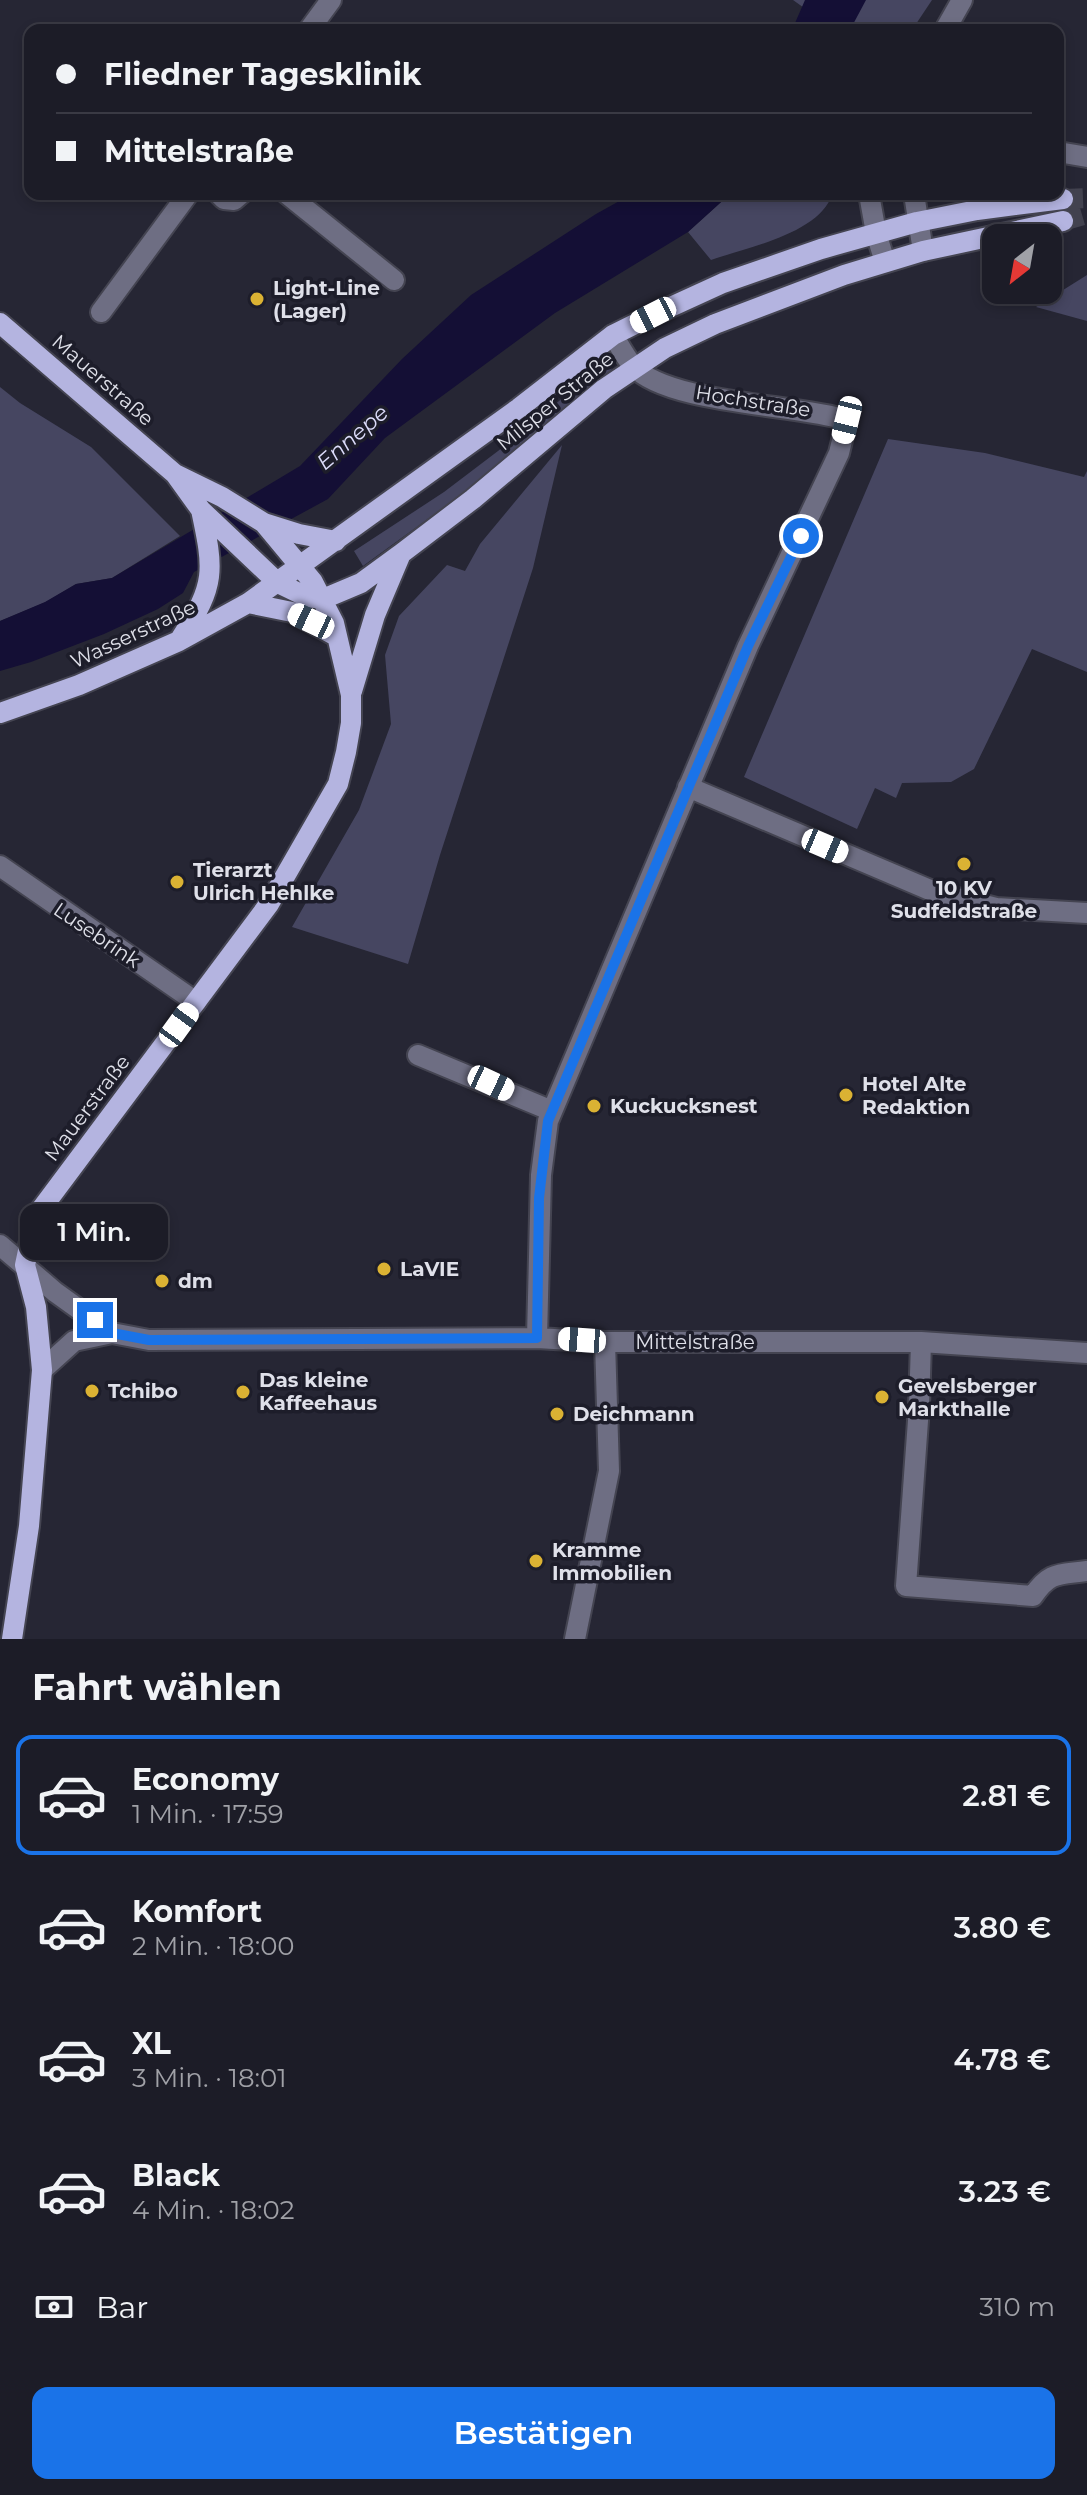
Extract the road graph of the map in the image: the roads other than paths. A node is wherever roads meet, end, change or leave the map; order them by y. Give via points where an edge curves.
1 (331, 0) edge
2 (962, 0) edge
3 (313, 24) edge
4 (948, 24) edge
5 (1064, 153) edge
6 (1087, 157) edge
7 (184, 200) edge
8 (294, 200) edge
9 (870, 200) edge
10 (915, 200) edge
11 (1055, 200) tunnel mouth
12 (1063, 221) tunnel mouth
13 (917, 222) junction
14 (876, 233) junction
15 (923, 251) junction
16 (885, 262) junction
17 (394, 280) dead end
18 (101, 312) dead end
19 (0, 323) edge
20 (613, 335) junction
21 (634, 367) junction
22 (175, 474) junction
23 (201, 510) junction
24 (292, 540) junction
25 (336, 541) junction
26 (402, 553) junction
27 (302, 566) junction
28 (278, 583) junction
29 (323, 599) junction
30 (248, 603) junction
31 (336, 636) junction
32 (179, 641) junction
33 (351, 695) junction
34 (0, 713) edge
35 (688, 787) junction
36 (0, 866) edge
37 (1087, 913) edge
38 (196, 1002) junction
39 (418, 1055) dead end
40 (552, 1111) junction
41 (0, 1245) edge
42 (25, 1265) junction
43 (112, 1333) junction
44 (537, 1338) junction
45 (605, 1342) junction
46 (921, 1342) junction
47 (1087, 1353) edge
48 (42, 1370) junction
49 (1087, 1571) edge
50 (12, 1639) edge
51 (575, 1639) edge

1 - 3 street
2 - 4 street
5 - 6 street
7 - 18 street
8 - 17 street
9 - 14 street
10 - 13 street
11 - 13 main road, Milsper Straße
12 - 15 main road, Milsper Straße
13 - 14 main road, Milsper Straße
13 - 15 street
14 - 16 street
14 - 20 main road, Milsper Straße via 723,283
15 - 16 main road, Milsper Straße
16 - 21 main road, Milsper Straße via 715,324
19 - 22 main road, Mauerstraße
20 - 21 street, Hochstraße
20 - 25 main road, Milsper Straße
21 - 26 main road, Milsper Straße
21 - 35 street, Hochstraße via 659,383 730,401 823,412 847,420 839,453
22 - 23 main road, Mauerstraße
22 - 24 main road, Mauerstraße
23 - 28 main road, Mauerstraße
23 - 32 main road via 212,571 206,595
24 - 25 main road
24 - 27 main road, Mauerstraße
25 - 27 main road, Milsper Straße
26 - 29 main road, Milsper Straße via 361,583
26 - 33 main road via 375,615
27 - 28 main road, Milsper Straße
27 - 29 main road, Mauerstraße
28 - 29 main road
28 - 30 main road, Wasserstraße
29 - 31 main road, Mauerstraße
30 - 31 main road via 292,612
30 - 32 main road, Wasserstraße
31 - 33 main road, Mauerstraße
32 - 34 main road, Wasserstraße
33 - 38 main road, Mauerstraße via 351,723 338,784 269,904
35 - 37 street via 937,893 996,908
35 - 40 street, Hochstraße
36 - 38 street, Lusebrink
38 - 42 main road, Mauerstraße via 42,1208
39 - 40 street
40 - 44 street, Hochstraße via 541,1175
41 - 42 street, Mittelstraße
42 - 43 street, Mittelstraße
42 - 48 main road, Mauerstraße via 36,1307
43 - 44 street, Mittelstraße via 149,1340
43 - 48 street, Mittelstraße via 74,1341
44 - 45 street, Mittelstraße
45 - 46 street, Mittelstraße
45 - 51 street via 609,1471
46 - 47 street, Mittelstraße
46 - 49 street via 906,1586 1033,1596 1044,1580
48 - 50 main road, Mauerstraße via 29,1526

